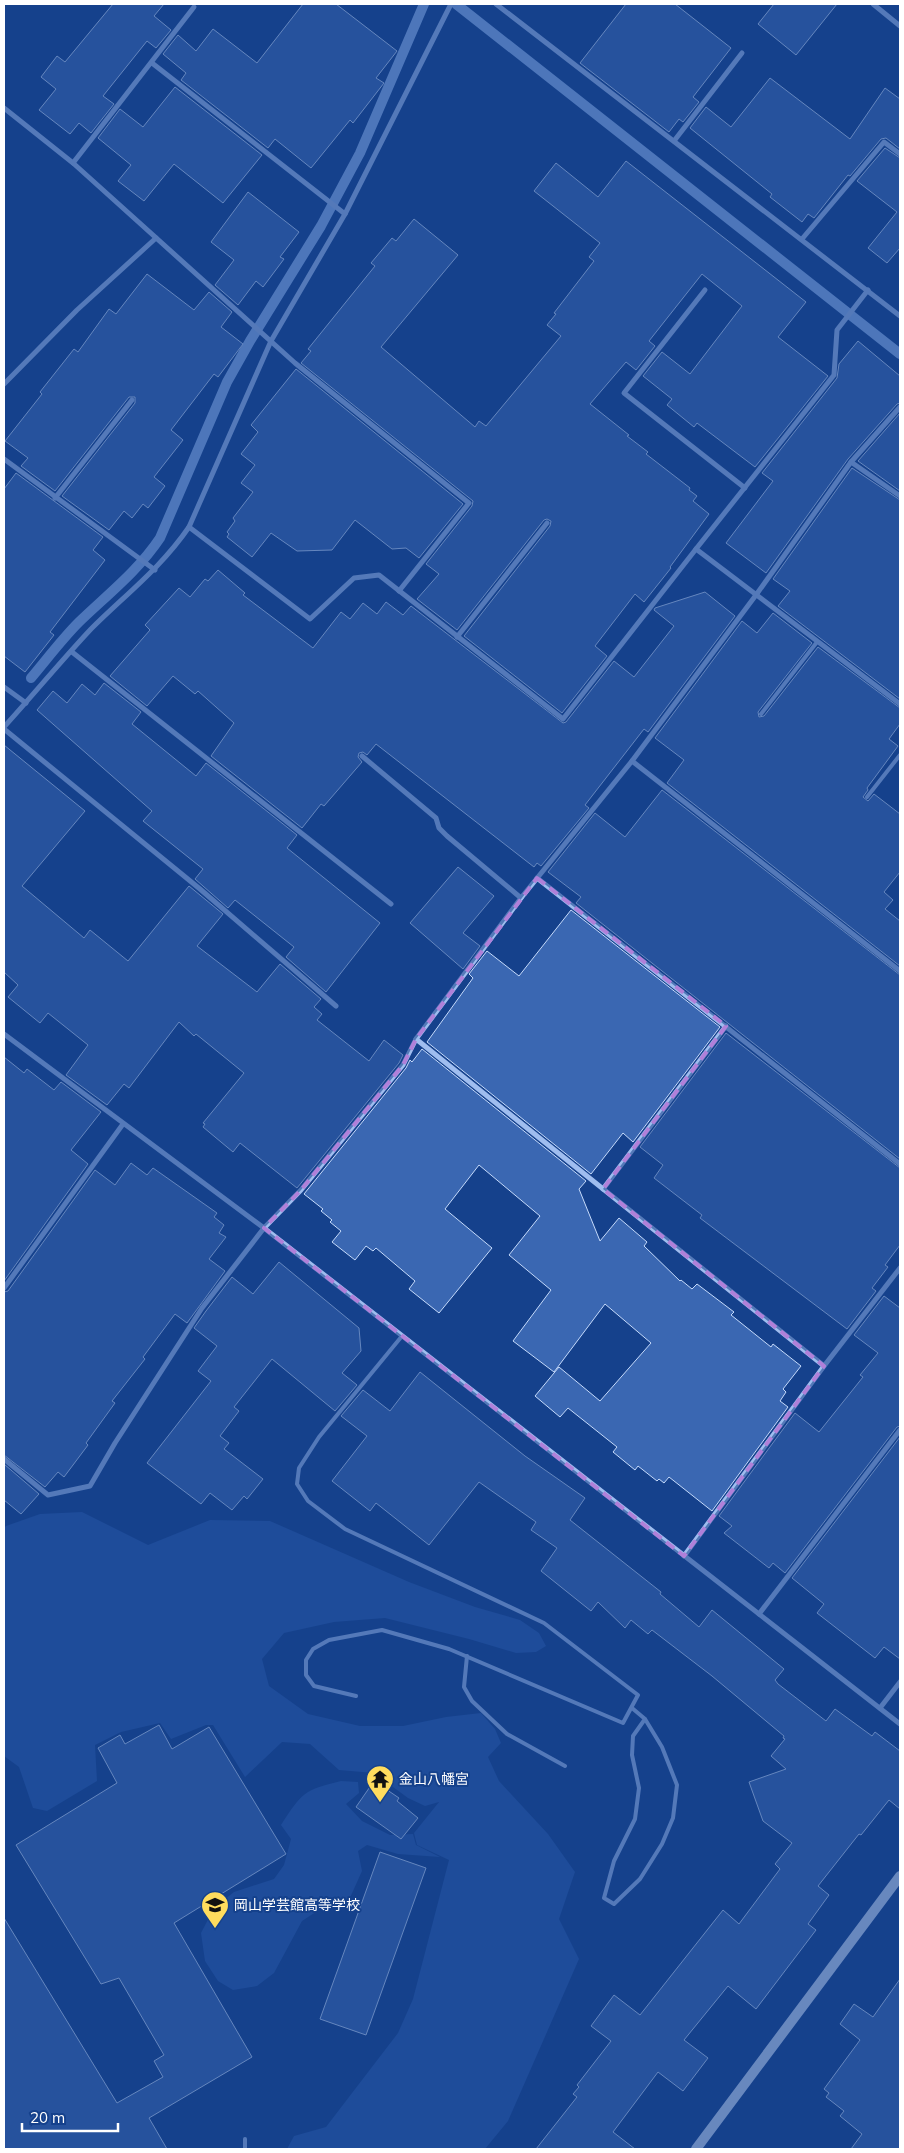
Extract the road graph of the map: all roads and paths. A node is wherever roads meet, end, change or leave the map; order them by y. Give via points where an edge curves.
1 (496, 4) edge
2 (873, 4) edge
3 (450, 5) edge
4 (194, 7) dead end
5 (900, 26) edge
6 (742, 53) dead end
7 (152, 64) junction
8 (4, 108) edge
9 (674, 141) junction
10 (900, 154) edge
11 (73, 163) junction
12 (345, 214) junction
13 (156, 238) junction
14 (802, 239) junction
15 (705, 290) dead end
16 (868, 290) junction
17 (900, 316) edge
18 (271, 341) junction
19 (4, 384) edge
20 (132, 400) dead end
21 (900, 407) edge
22 (4, 459) edge
23 (851, 462) junction
24 (745, 488) junction
25 (900, 496) edge
26 (54, 498) junction
27 (547, 523) dead end
28 (189, 527) junction
29 (696, 549) junction
30 (155, 570) junction
31 (399, 591) junction
32 (756, 595) junction
33 (457, 637) junction
34 (818, 642) junction
35 (72, 652) junction
36 (4, 687) edge
37 (26, 703) junction
38 (900, 704) edge
39 (761, 714) dead end
40 (4, 728) edge
41 (900, 754) edge
42 (362, 756) dead end
43 (632, 761) junction
44 (867, 797) dead end
45 (538, 878) junction
46 (521, 898) junction
47 (391, 904) dead end
48 (900, 971) edge
49 (336, 1006) dead end
50 (726, 1026) junction
51 (4, 1034) edge
52 (416, 1039) junction
53 (123, 1124) junction
54 (900, 1164) edge
55 (603, 1189) junction
56 (264, 1228) junction
57 (900, 1268) edge
58 (4, 1288) edge
59 (402, 1336) junction
60 (824, 1366) junction
61 (900, 1430) edge
62 (4, 1460) edge
63 (684, 1556) junction
64 (758, 1614) junction
65 (467, 1656) junction
66 (900, 1682) edge
67 (356, 1696) dead end
68 (632, 1708) junction
69 (880, 1708) junction
70 (645, 1718) junction
71 (900, 1724) edge
72 (565, 1766) dead end
73 (900, 1876) edge
74 (244, 2138) dead end
75 (245, 2149) edge
76 (696, 2149) edge

1 - 9 street
2 - 5 street
3 - 12 street
4 - 7 street
6 - 9 street
7 - 11 street
7 - 12 street
8 - 11 street
9 - 14 street
10 - 14 street via 884,142
11 - 13 street
12 - 18 street
13 - 18 street
13 - 19 street via 76,310
14 - 16 street
15 - 24 street via 624,393
16 - 17 street
16 - 24 street via 836,330 834,375
18 - 28 street
18 - 31 street via 469,503
20 - 26 street
21 - 23 street
22 - 26 street
23 - 25 street
23 - 32 street
24 - 29 street
26 - 30 street
27 - 33 street
28 - 30 street
28 - 31 street via 310,619 354,578 379,575
29 - 32 street
29 - 33 street via 563,719
30 - 35 street
31 - 33 street
32 - 34 street
32 - 43 street
34 - 38 street
34 - 39 lane
35 - 37 street
35 - 47 street
36 - 37 street
37 - 40 street
40 - 49 street
41 - 44 lane
42 - 46 street via 436,818 439,828 447,836
43 - 45 street
43 - 48 street
45 - 46 street
45 - 50 street
46 - 52 street
50 - 54 street
50 - 55 street
51 - 53 street
52 - 55 street
52 - 56 street via 403,1065 301,1190
53 - 56 street
53 - 58 street
55 - 60 street
56 - 59 street
56 - 62 street via 202,1308 90,1486 48,1495
57 - 60 street
59 - 63 street
59 - 68 lane via 319,1437 299,1468 297,1484 300,1490 308,1501 345,1529 544,1622 638,1695
60 - 63 street
61 - 64 street
63 - 64 street
64 - 69 street
65 - 67 lane via 382,1630 329,1640 313,1649 306,1660 306,1674 314,1686
65 - 68 lane via 624,1723
65 - 72 lane via 464,1687 472,1701 507,1734
66 - 69 street
68 - 70 lane
69 - 71 street
70 - 70 lane via 662,1747 677,1785 673,1818 662,1844 640,1879 614,1904 604,1898 614,1860 635,1819 639,1788 632,1755 633,1736
73 - 76 street
74 - 75 lane

